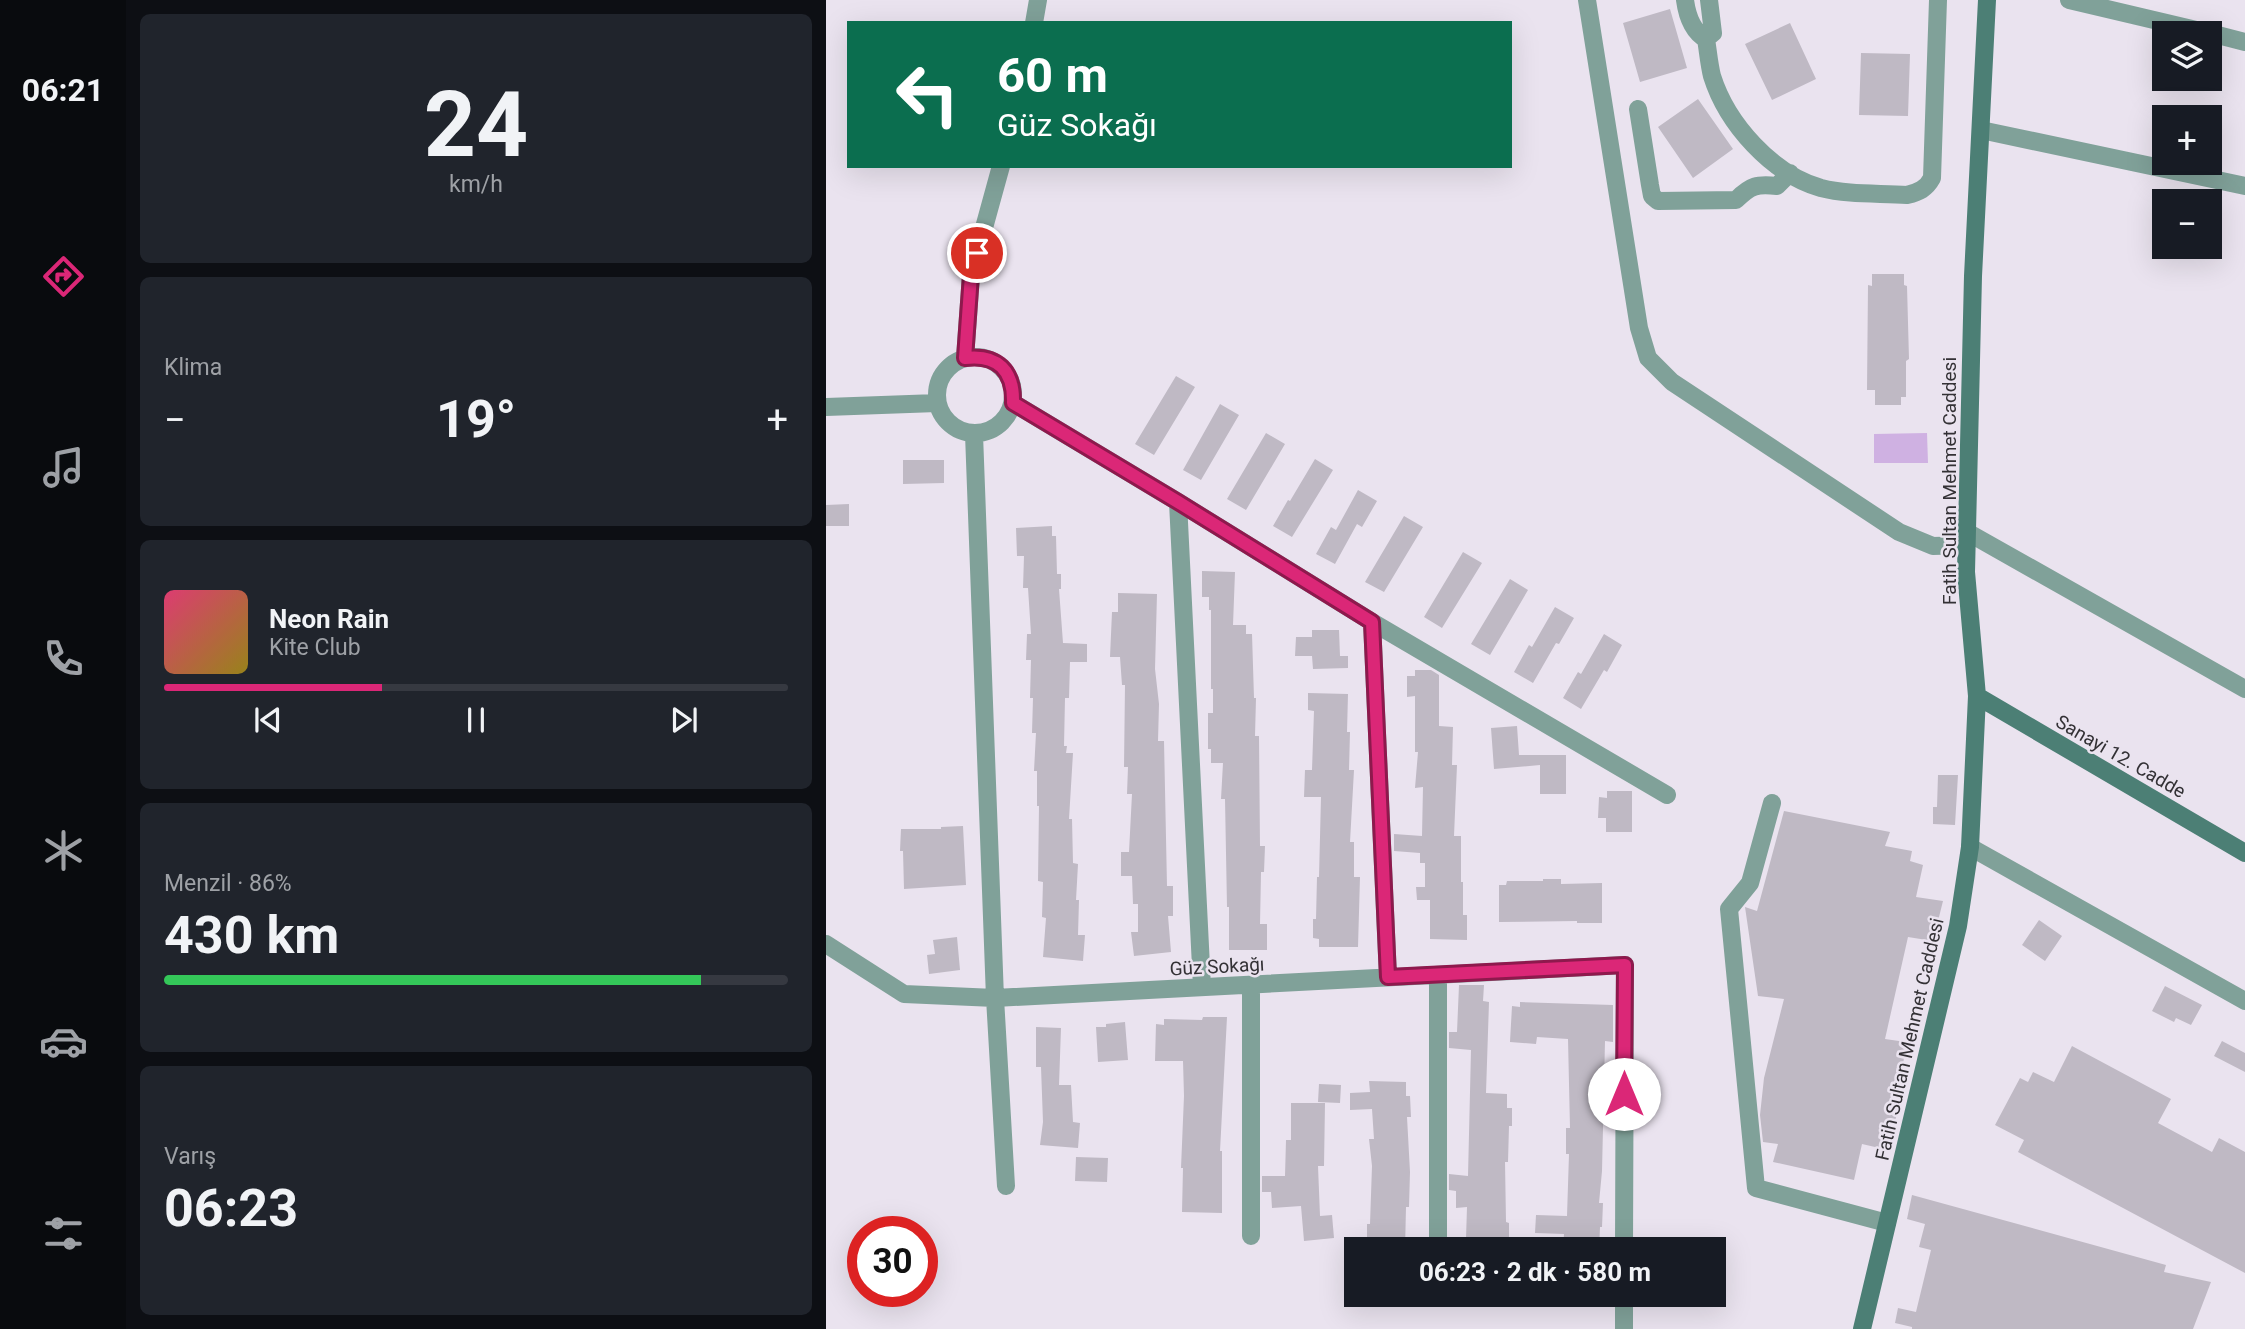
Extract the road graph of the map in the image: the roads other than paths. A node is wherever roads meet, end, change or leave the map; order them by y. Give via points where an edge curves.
1 (1038, 0) edge
2 (1587, 0) edge
3 (1685, 0) edge
4 (1709, 0) edge
5 (1938, 0) edge
6 (1987, 0) edge
7 (2069, 0) edge
8 (1034, 21) edge
9 (2159, 21) edge
10 (2222, 36) edge
11 (1706, 39) junction
12 (2245, 42) edge
13 (1638, 109) dead end
14 (1981, 130) junction
15 (1000, 168) edge
16 (1790, 173) junction
17 (2245, 186) edge
18 (965, 358) junction
19 (937, 403) junction
20 (1013, 403) junction
21 (826, 407) edge
22 (974, 434) junction
23 (1178, 502) junction
24 (1966, 538) junction
25 (1372, 622) junction
26 (2245, 689) edge
27 (1976, 696) junction
28 (1667, 795) dead end
29 (1772, 803) dead end
30 (1970, 847) junction
31 (2245, 853) edge
32 (826, 944) edge
33 (1438, 975) junction
34 (1388, 977) junction
35 (1251, 985) junction
36 (1202, 987) junction
37 (995, 998) junction
38 (2245, 1001) edge
39 (1006, 1186) dead end
40 (1887, 1223) junction
41 (1251, 1236) dead end
42 (1438, 1237) edge
43 (1624, 1237) edge
44 (1624, 1307) edge
45 (1624, 1329) edge
46 (1862, 1329) edge

1 - 8 street
2 - 24 street via 1639,328 1648,358 1672,382 1899,532 1933,546
3 - 11 street via 1687,14
4 - 11 street via 1713,33
5 - 16 street via 1932,178 1928,186 1907,195 1835,191
6 - 14 main road, Fatih Sultan Mehmet Caddesi
7 - 9 street
10 - 12 street
11 - 16 street via 1713,76 1730,115 1778,167
13 - 16 street via 1652,196 1658,201 1737,200 1751,187 1777,187
14 - 17 street
14 - 24 main road, Fatih Sultan Mehmet Caddesi
15 - 18 street via 971,275
18 - 19 street via 946,370
18 - 20 street via 991,359 1002,367 1014,390
19 - 21 street
19 - 22 street via 950,425
20 - 22 street via 999,425
20 - 23 street
22 - 37 street
23 - 25 street
23 - 36 street
24 - 26 street
24 - 27 main road, Fatih Sultan Mehmet Caddesi
25 - 28 street
25 - 34 street
27 - 30 main road, Fatih Sultan Mehmet Caddesi
27 - 31 main road, Sanayi 12. Cadde
29 - 40 street via 1750,883 1729,909 1756,1188
30 - 38 street
30 - 40 main road, Fatih Sultan Mehmet Caddesi via 1958,926
32 - 37 street, Güz Sokağı via 904,994
33 - 34 street, Güz Sokağı
33 - 42 street
33 - 43 street, Güz Sokağı via 1625,965
34 - 35 street, Güz Sokağı
35 - 36 street, Güz Sokağı
35 - 41 street
36 - 37 street, Güz Sokağı
37 - 39 street
40 - 46 main road, Fatih Sultan Mehmet Caddesi
44 - 45 street

